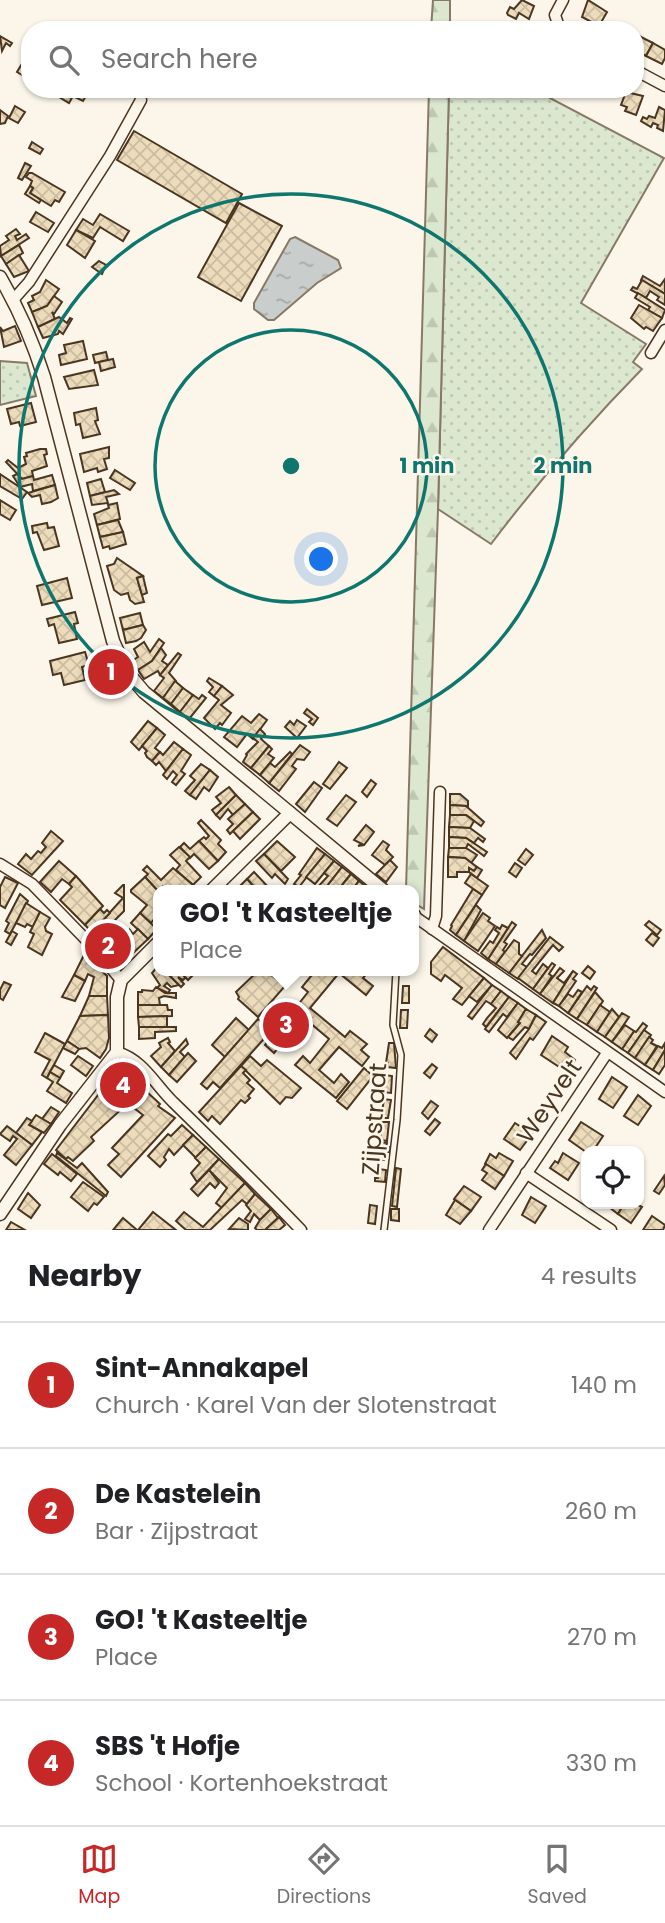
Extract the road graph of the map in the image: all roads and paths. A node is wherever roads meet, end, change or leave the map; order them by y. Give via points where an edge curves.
1 (563, 0) edge
2 (557, 21) edge
3 (644, 75) edge
4 (665, 86) edge
5 (141, 100) dead end
6 (0, 276) edge
7 (13, 300) junction
8 (665, 330) edge
9 (651, 353) dead end
10 (440, 792) dead end
11 (290, 813) junction
12 (0, 864) edge
13 (217, 885) edge
14 (377, 885) edge
15 (419, 920) edge
16 (432, 929) junction
17 (153, 948) edge
18 (396, 976) edge
19 (121, 980) junction
20 (117, 1052) junction
21 (607, 1053) junction
22 (665, 1092) edge
23 (526, 1172) junction
24 (0, 1214) edge
25 (302, 1230) edge
26 (384, 1230) edge
27 (489, 1230) edge
28 (611, 1230) edge

1 - 2 street via 555,15
3 - 4 street
5 - 7 street via 29,282
6 - 7 street
7 - 11 street via 44,377 113,641 127,673
8 - 9 street
10 - 16 street
11 - 13 street
11 - 14 street
12 - 19 street via 32,884
15 - 16 street
16 - 21 street
17 - 19 street
18 - 26 lane, Zijpstraat via 393,1026 401,1055
19 - 20 street
20 - 24 street
20 - 25 street via 139,1064
21 - 22 street
21 - 23 street, Weyvelt
23 - 27 street, Weyvelt
23 - 28 street, Weyvelt

